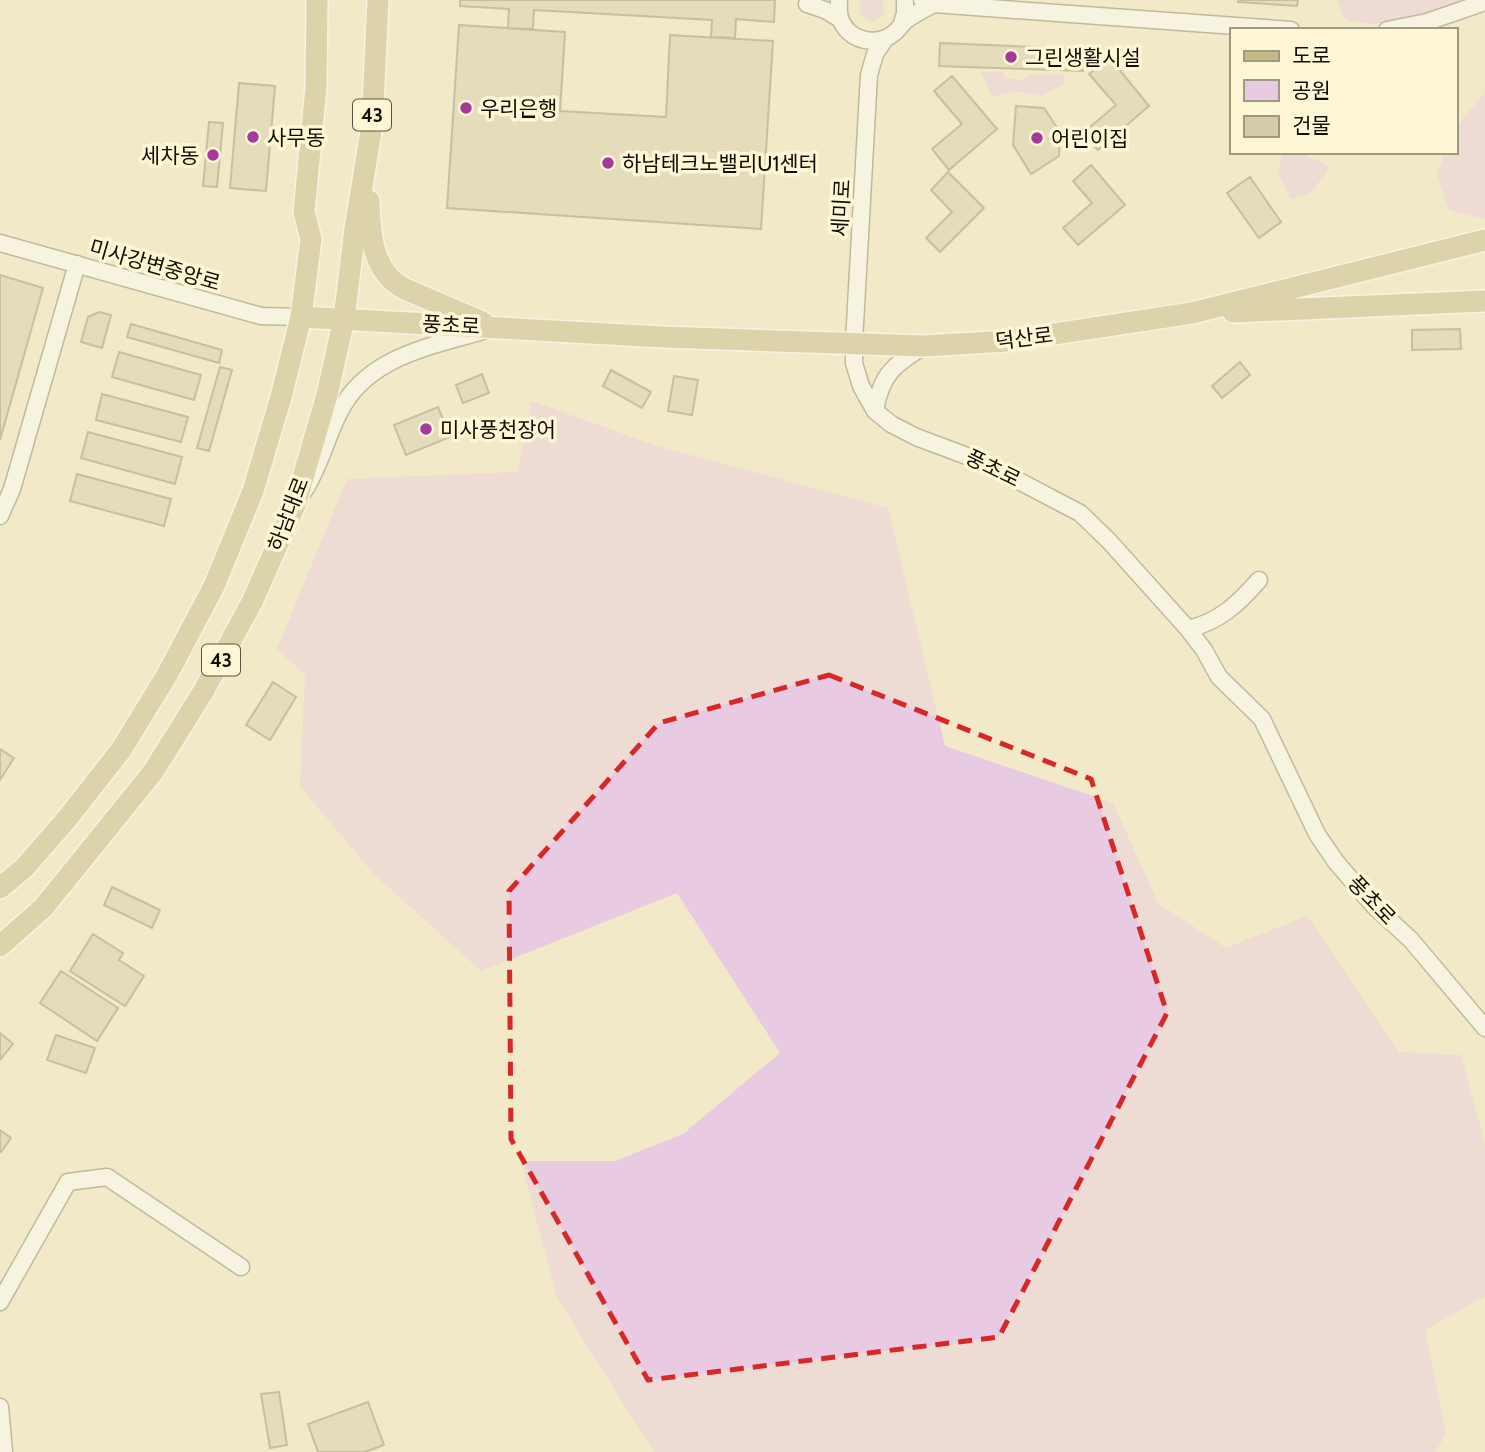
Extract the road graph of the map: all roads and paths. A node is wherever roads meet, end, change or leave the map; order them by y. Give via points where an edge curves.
1 (317, 0) edge
2 (377, 0) edge
3 (823, 0) edge
4 (839, 0) edge
5 (905, 0) edge
6 (928, 2) edge
7 (1485, 2) edge
8 (840, 19) junction
9 (902, 23) junction
10 (1265, 28) edge
11 (1397, 28) edge
12 (853, 36) junction
13 (886, 38) junction
14 (869, 75) junction
15 (372, 125) junction
16 (1485, 240) edge
17 (0, 243) edge
18 (77, 264) junction
19 (1485, 301) edge
20 (1192, 313) junction
21 (301, 317) junction
22 (344, 319) junction
23 (494, 327) junction
24 (854, 342) junction
25 (925, 346) junction
26 (875, 411) junction
27 (295, 505) junction
28 (0, 516) edge
29 (1259, 580) dead end
30 (1188, 629) junction
31 (0, 888) edge
32 (0, 946) edge
33 (1485, 1028) edge
34 (241, 1267) dead end
35 (0, 1302) edge
36 (0, 1407) edge
37 (4, 1452) edge

1 - 21 main road, 하남대로 / 43 via 316,87 304,212 311,239
2 - 15 main road, 하남대로 / 43
3 - 8 street via 807,4
4 - 8 street
5 - 9 street
6 - 9 street
6 - 10 street
7 - 11 street
8 - 12 street
9 - 13 street
12 - 13 street via 875,41
12 - 14 street
13 - 14 street
14 - 24 street, 세미로
15 - 22 main road, 하남대로 / 43
15 - 23 main road via 370,230 384,272 396,285
16 - 20 main road, 덕산로
17 - 18 street, 미사강변중앙로
18 - 21 street, 미사강변중앙로 via 261,316
18 - 28 street via 12,489
19 - 20 main road, 덕산로
20 - 25 main road, 덕산로 via 1008,341
21 - 22 main road, 풍초로
21 - 31 main road, 하남대로 / 43 via 253,491 214,586 121,750 24,868
22 - 23 main road, 풍초로
22 - 27 main road, 하남대로 / 43
23 - 24 main road, 풍초로
23 - 27 street via 404,354 370,374 340,410 317,470
24 - 25 main road, 덕산로
24 - 26 street, 풍초로 via 857,374
25 - 26 street via 891,370 880,387
26 - 30 street, 풍초로 via 899,429 983,462 1080,513
27 - 32 main road, 하남대로 / 43 via 252,602 153,772 43,908
29 - 30 street via 1221,617
30 - 33 street, 풍초로 via 1219,677 1262,719 1317,834 1336,862 1411,940
34 - 35 street via 107,1177 68,1182
36 - 37 street

